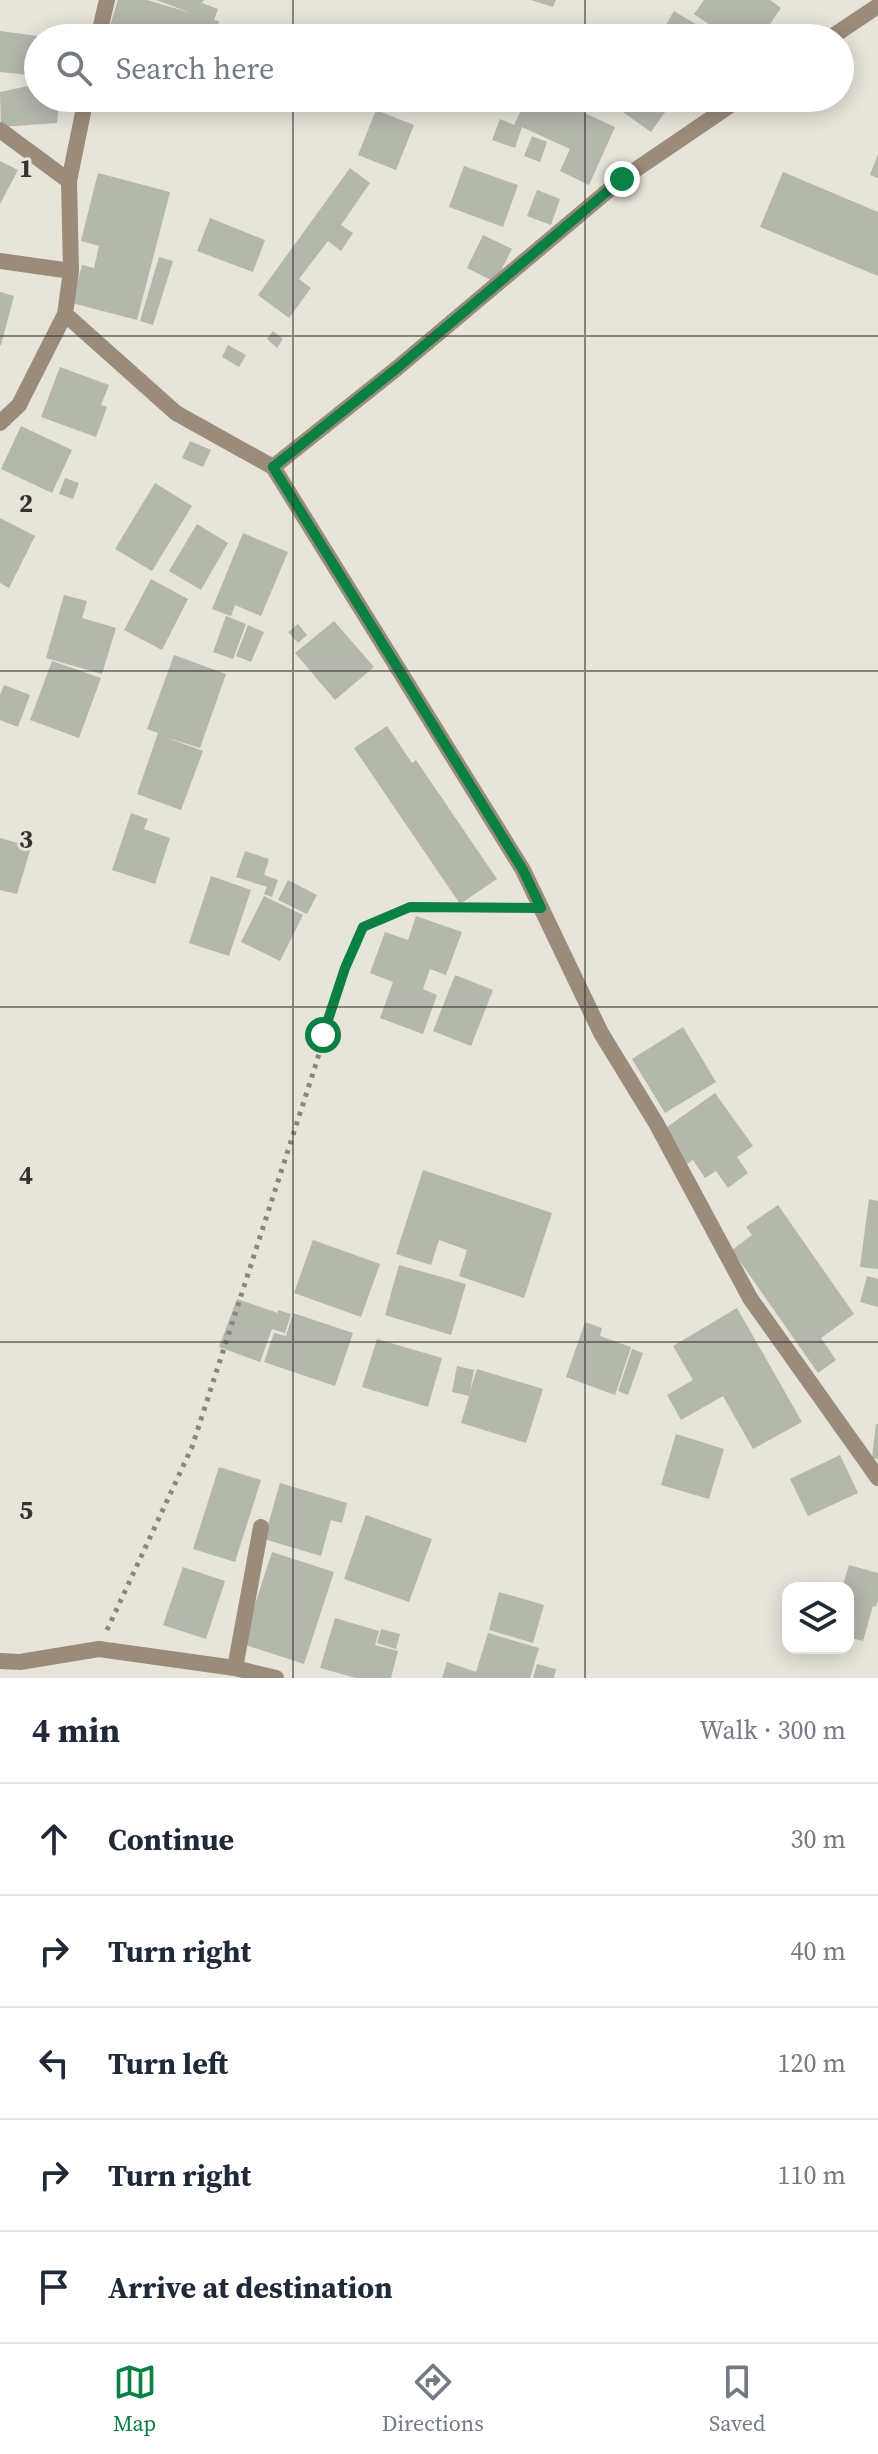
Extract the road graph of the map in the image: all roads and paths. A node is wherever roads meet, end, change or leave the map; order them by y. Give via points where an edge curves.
1 (107, 0) edge
2 (878, 6) edge
3 (101, 24) edge
4 (851, 24) edge
5 (83, 112) edge
6 (720, 112) edge
7 (0, 130) edge
8 (69, 181) junction
9 (0, 261) edge
10 (71, 271) junction
11 (65, 314) junction
12 (0, 423) edge
13 (273, 467) junction
14 (541, 908) junction
15 (878, 1478) edge
16 (261, 1527) dead end
17 (99, 1649) junction
18 (0, 1661) edge
19 (235, 1668) junction
20 (276, 1678) edge

1 - 3 street
2 - 4 street
5 - 8 street
6 - 13 street via 622,179
7 - 8 street
8 - 10 street
9 - 10 street
10 - 11 street
11 - 12 street via 19,405
11 - 13 street via 176,413
13 - 14 street via 523,870
14 - 15 street via 601,1033 750,1298
14 - 17 path via 410,907 363,927 336,995 192,1447
16 - 19 street
17 - 18 street
17 - 19 street
19 - 20 street

